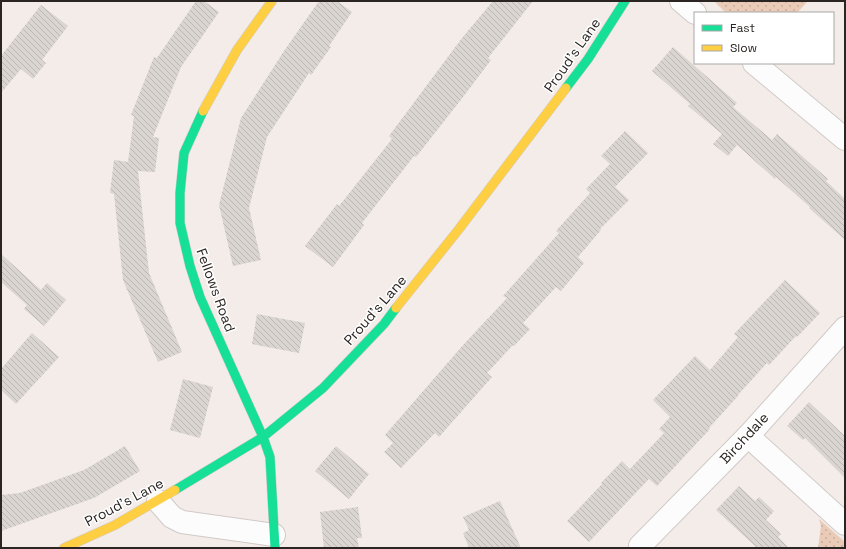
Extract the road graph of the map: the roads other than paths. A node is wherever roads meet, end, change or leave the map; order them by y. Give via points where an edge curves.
1 (272, 1) edge
2 (626, 1) edge
3 (681, 1) edge
4 (694, 12) edge
5 (755, 64) edge
6 (845, 140) edge
7 (845, 328) edge
8 (748, 436) junction
9 (263, 437) junction
10 (158, 501) junction
11 (845, 524) edge
12 (275, 542) edge
13 (640, 546) dead end
14 (64, 548) edge

1 - 9 street, Fellows Road via 237,50 202,113 184,153 180,193 180,223 200,297
2 - 9 street, Proud's Lane via 588,59 464,224 384,324 323,388
3 - 4 street
5 - 6 street
7 - 8 street, Birchdale
8 - 11 street
8 - 13 street, Birchdale
9 - 10 street, Proud's Lane
9 - 12 street, Fellows Road via 270,457
10 - 12 street via 172,517 182,522
10 - 14 street, Proud's Lane via 115,525

